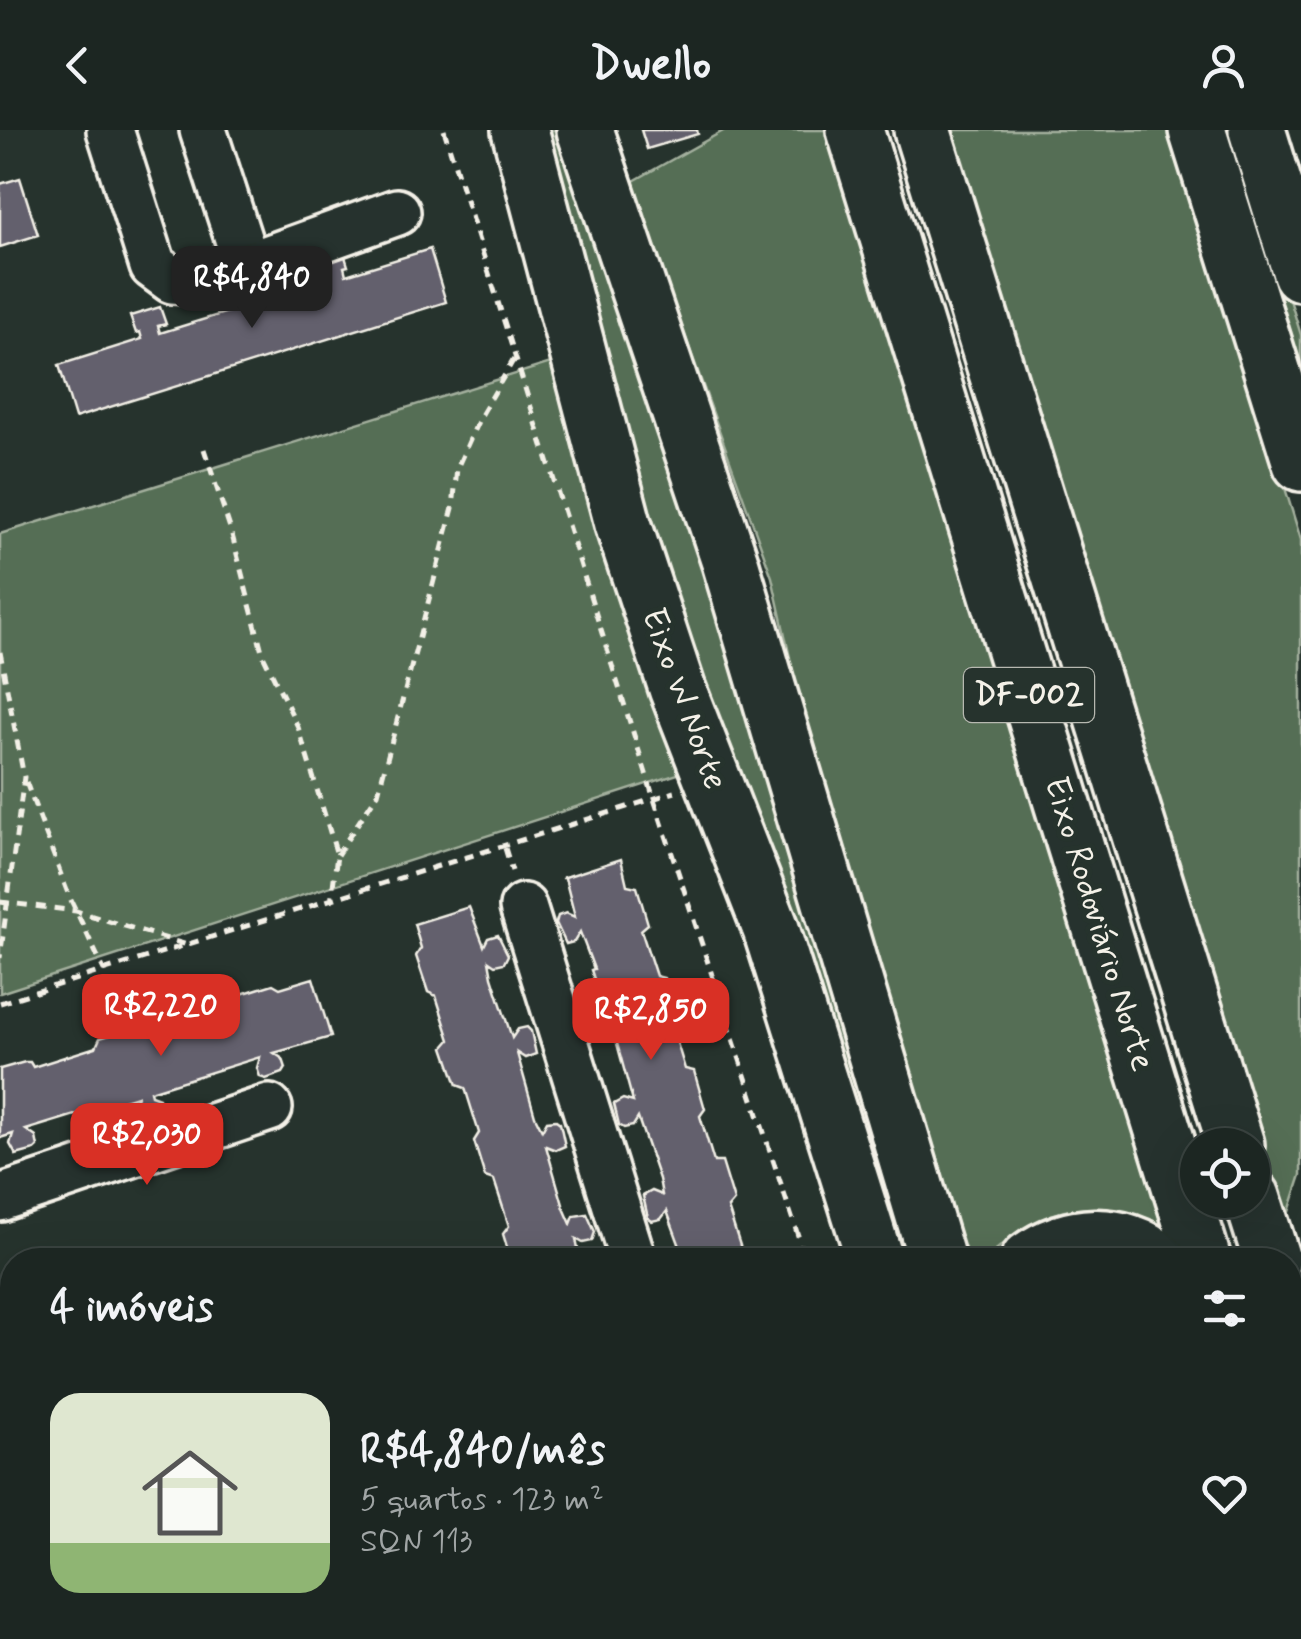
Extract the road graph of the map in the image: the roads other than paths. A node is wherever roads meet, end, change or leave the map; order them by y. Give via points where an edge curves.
1 (110, 130) edge
2 (203, 130) edge
3 (520, 130) edge
4 (585, 130) edge
5 (854, 130) edge
6 (922, 130) edge
7 (1197, 130) edge
8 (1257, 130) edge
9 (397, 212) dead end
10 (247, 266) junction
11 (1301, 273) edge
12 (1301, 463) edge
13 (523, 907) dead end
14 (269, 1108) dead end
15 (1231, 1128) edge
16 (0, 1198) edge
17 (1259, 1218) edge
18 (629, 1248) edge
19 (871, 1248) edge
20 (933, 1248) edge
21 (1045, 1248) edge
22 (1140, 1248) edge
23 (1198, 1248) edge
24 (1268, 1248) edge

1 - 10 street via 153,266 172,280 189,282
2 - 10 street
3 - 19 main road, Eixo W Norte via 622,524 677,688 771,929
4 - 20 main road via 730,562
5 - 23 main road, Eixo Rodoviário Norte / DF-002
6 - 15 main road, Eixo Rodoviário Norte / DF-002
7 - 12 main road
8 - 11 main road
9 - 10 street
13 - 18 street
14 - 16 street
17 - 24 main road
21 - 22 main road via 1083,1238 1126,1239

